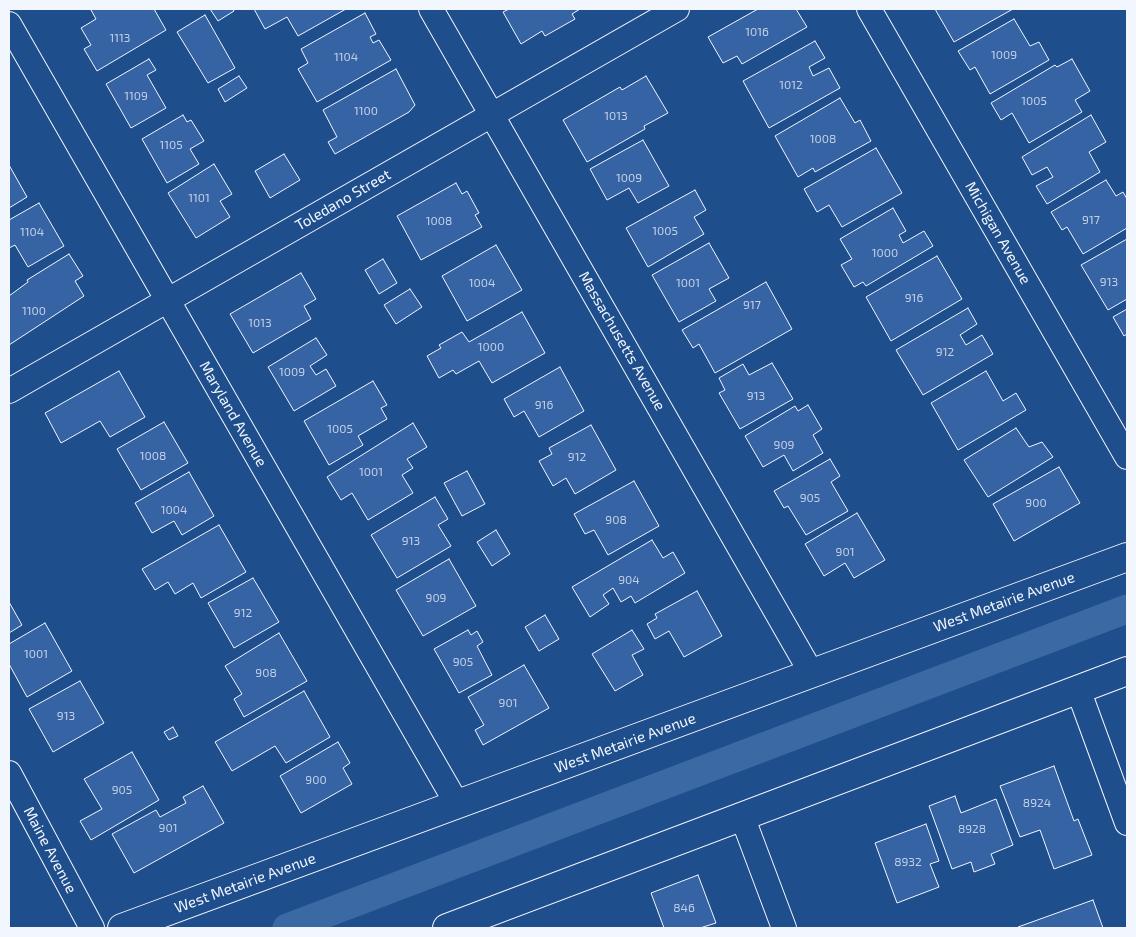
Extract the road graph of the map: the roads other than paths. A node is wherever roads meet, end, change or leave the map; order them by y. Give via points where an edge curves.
1 (431, 9) edge
2 (677, 9) edge
3 (870, 9) edge
4 (9, 24) edge
5 (492, 115) junction
6 (168, 300) junction
7 (9, 391) edge
8 (1127, 457) edge
9 (1127, 557) edge
10 (1127, 671) edge
11 (812, 674) junction
12 (1078, 689) junction
13 (9, 773) edge
14 (457, 804) junction
15 (742, 816) junction
16 (1127, 823) edge
17 (92, 928) edge
18 (122, 928) edge
19 (446, 928) edge
20 (784, 928) edge

1 - 5 street, Massachusetts Avenue
2 - 5 street, Toledano Street
3 - 8 street, Michigan Avenue
4 - 6 street, Maryland Avenue
5 - 6 street, Toledano Street
5 - 11 street, Massachusetts Avenue
6 - 7 street, Toledano Street
6 - 14 street, Maryland Avenue
9 - 11 main road, West Metairie Avenue
10 - 12 main road
11 - 14 main road, West Metairie Avenue
12 - 15 main road
12 - 16 street
13 - 17 street, Maine Avenue
14 - 18 main road, West Metairie Avenue
15 - 19 main road
15 - 20 street

